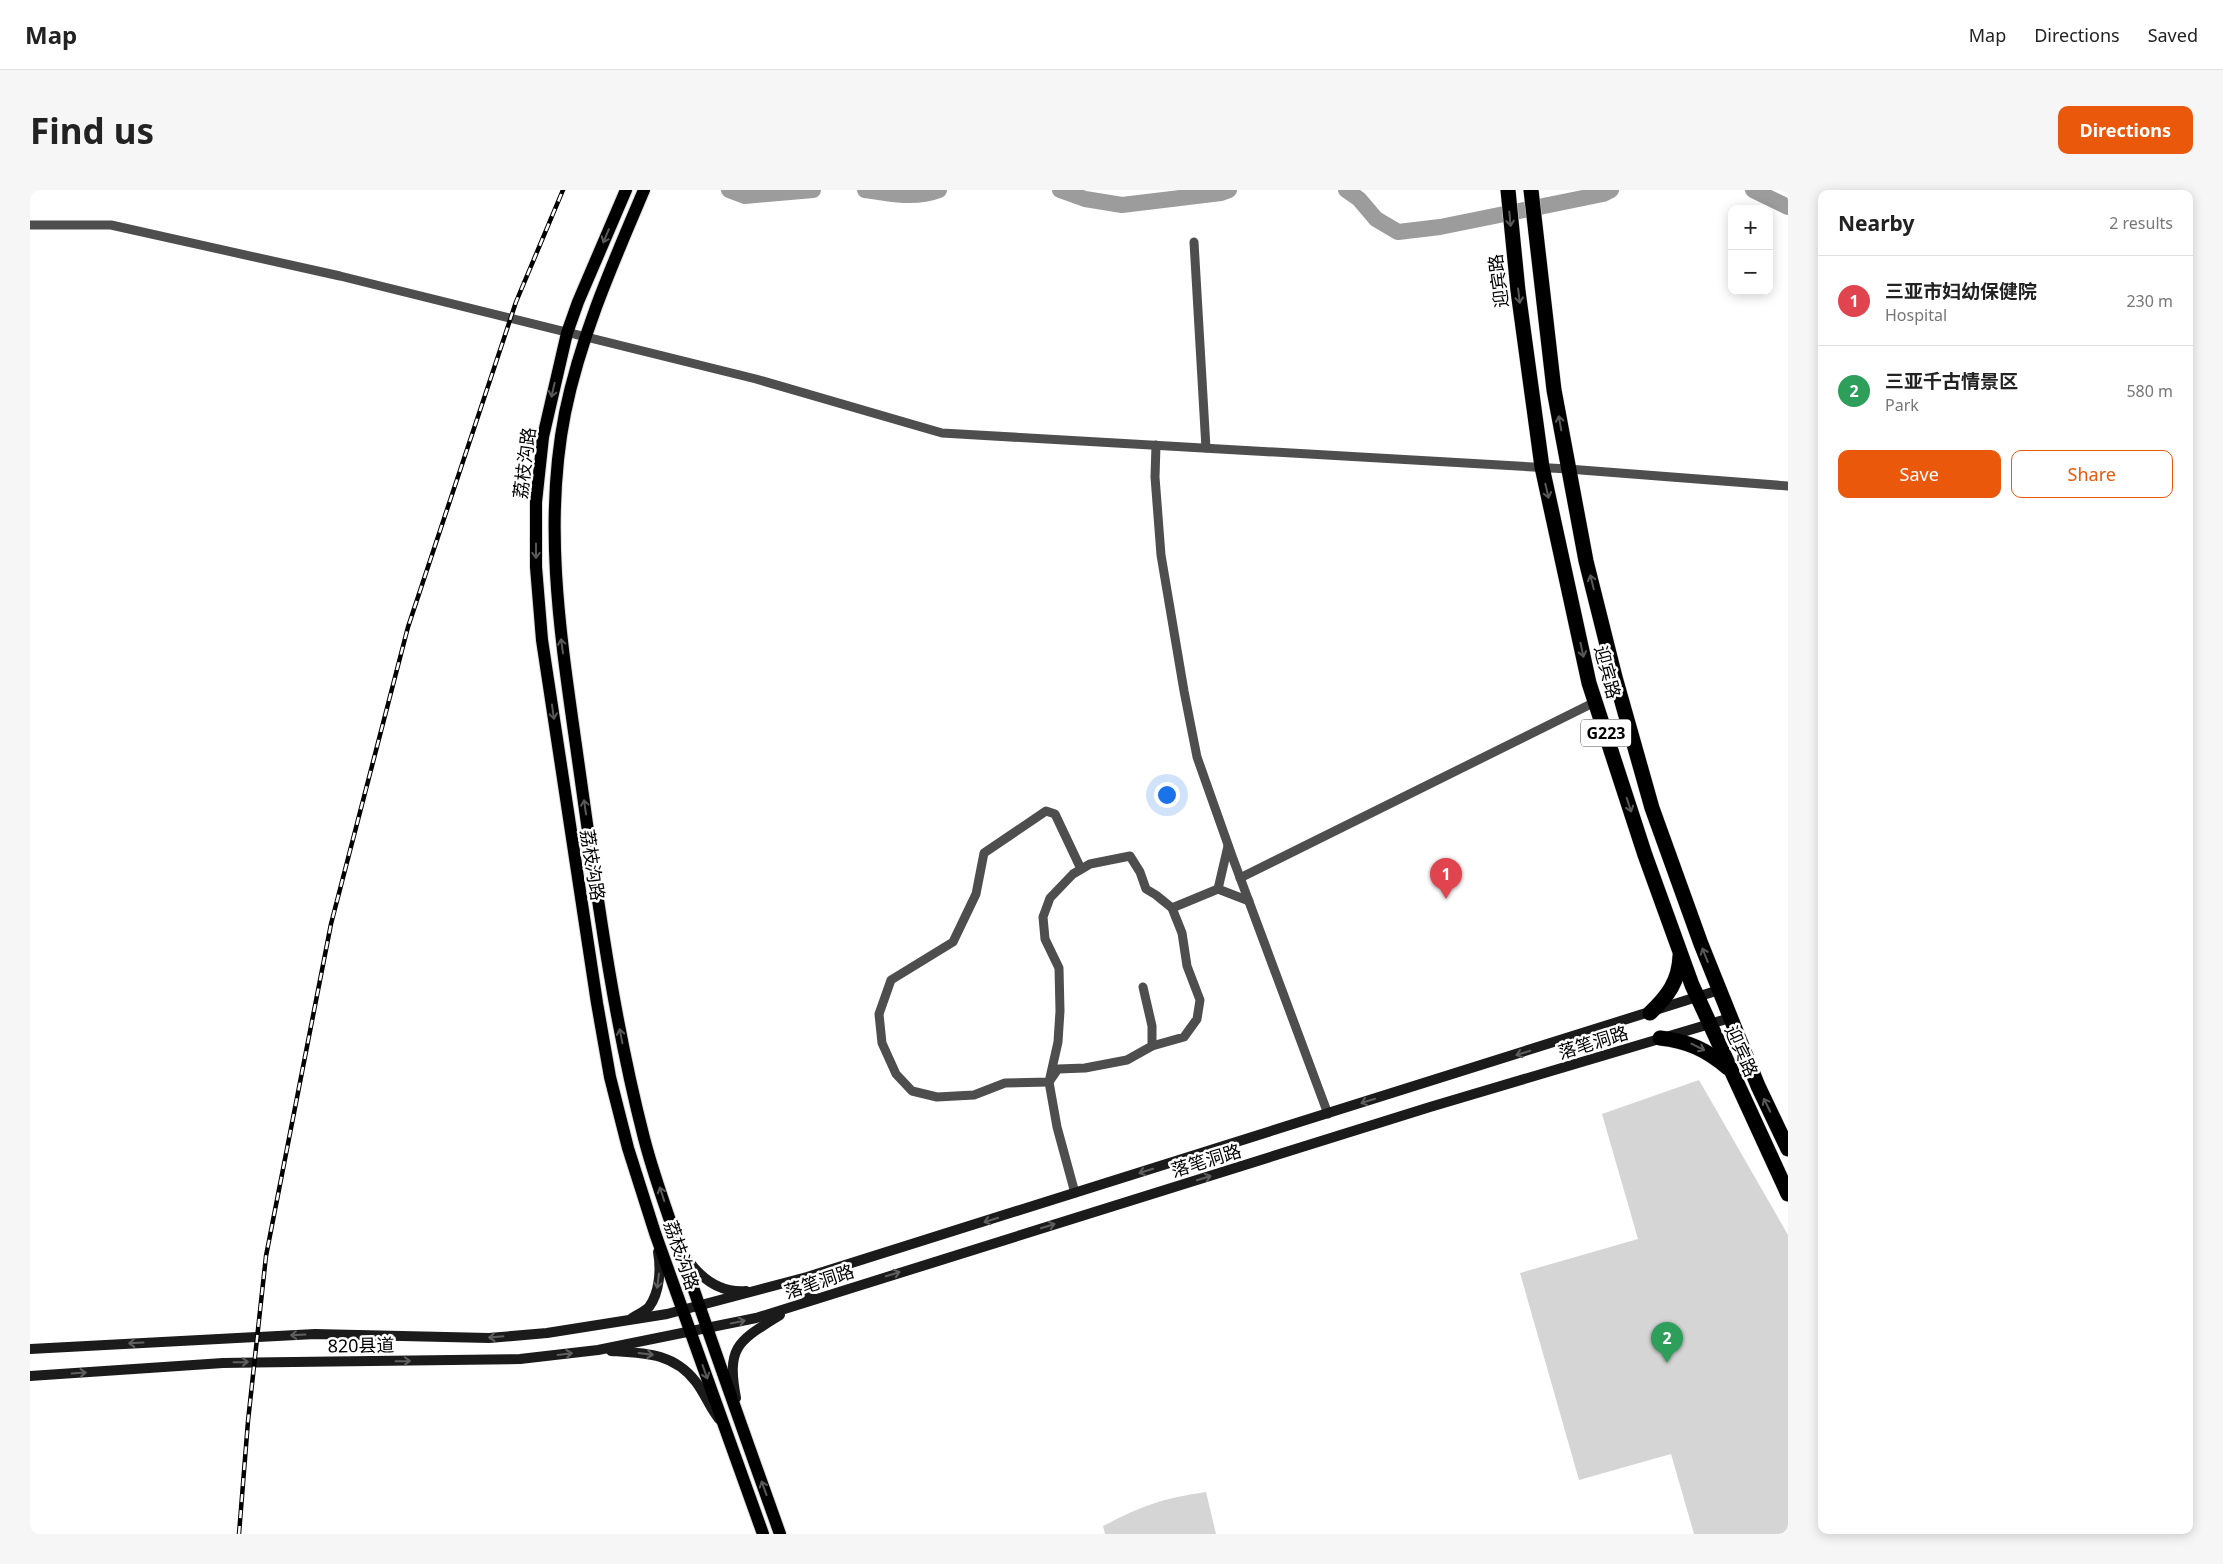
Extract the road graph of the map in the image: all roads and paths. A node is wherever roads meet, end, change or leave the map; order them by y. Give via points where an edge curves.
1 (1508, 190) edge
2 (1531, 190) edge
3 (626, 191) edge
4 (642, 194) edge
5 (30, 225) edge
6 (1194, 242) dead end
7 (568, 333) junction
8 (585, 336) junction
9 (1156, 445) junction
10 (1206, 448) junction
11 (1542, 467) junction
12 (1568, 469) junction
13 (1788, 486) edge
14 (1595, 702) junction
15 (1228, 846) junction
16 (1081, 869) junction
17 (1240, 878) junction
18 (1218, 889) junction
19 (1249, 901) junction
20 (1172, 908) junction
21 (1680, 952) junction
22 (1143, 987) dead end
23 (1719, 990) junction
24 (1698, 996) junction
25 (1650, 1013) junction
26 (1730, 1018) junction
27 (1710, 1023) junction
28 (1660, 1038) junction
29 (1152, 1046) junction
30 (1730, 1069) junction
31 (1049, 1082) junction
32 (1328, 1114) junction
33 (1788, 1149) edge
34 (1076, 1193) junction
35 (1788, 1194) edge
36 (655, 1233) junction
37 (679, 1247) junction
38 (845, 1265) junction
39 (769, 1287) junction
40 (816, 1299) junction
41 (699, 1306) junction
42 (791, 1307) junction
43 (682, 1310) junction
44 (626, 1321) junction
45 (707, 1328) junction
46 (690, 1333) junction
47 (30, 1349) edge
48 (598, 1350) junction
49 (30, 1376) edge
50 (740, 1421) junction
51 (724, 1426) junction
52 (763, 1534) edge
53 (780, 1534) edge

1 -> 11 highway, 迎宾路 / G223
12 -> 2 highway, 迎宾路 / G223 via 1554,390
3 -> 7 main road, 荔枝沟路
4 - 8 main road, 荔枝沟路
5 - 7 street via 111,225 340,276
6 - 10 street
7 - 8 street
7 -> 36 main road, 荔枝沟路 via 543,437 536,502 536,567 542,640 610,1077
8 - 9 street via 756,379 942,433
37 -> 8 main road, 荔枝沟路 via 645,1143 628,1074 561,638 554,566 554,503 564,414
9 - 10 street
9 - 15 street via 1160,555 1184,691 1197,757
10 - 11 street
11 - 12 street
11 -> 14 highway, 迎宾路 / G223
12 - 13 street
23 -> 12 highway, 迎宾路 / G223 via 1652,808 1586,560
14 - 17 street
14 -> 21 highway, 迎宾路 / G223
15 - 17 street
15 - 18 street
16 - 20 street via 1090,864 1130,856 1146,889
16 - 31 street via 1050,898 1043,917 1045,939 1058,968 1060,1011 1058,1042
16 - 31 street via 1055,814 1046,810 984,853 976,894 952,942 891,980 879,1014 882,1043 896,1074 912,1091 937,1097 974,1096 1005,1084
17 - 19 street
18 - 19 street
18 - 20 street
19 - 32 street
20 - 29 street via 1182,933 1187,966 1200,1000 1197,1019 1184,1037
21 - 24 highway, 迎宾路 / G223
21 - 25 highway via 1674,986
22 - 29 street via 1152,1026
23 - 24 main road, 落笔洞路
23 - 26 highway, 迎宾路 / G223
24 - 25 main road, 落笔洞路
24 - 27 highway, 迎宾路 / G223
25 -> 32 main road, 落笔洞路
26 - 27 main road, 落笔洞路
33 -> 26 highway, 迎宾路 / G223
27 - 28 main road, 落笔洞路
27 - 30 highway, 迎宾路 / G223
28 -> 30 highway via 1692,1044
40 -> 28 main road, 落笔洞路
29 - 31 street via 1127,1060 1086,1068 1058,1069
30 - 35 highway, 迎宾路 / G223
31 - 34 street via 1057,1127
32 -> 34 main road, 落笔洞路
34 -> 38 main road, 落笔洞路
36 - 43 main road, 荔枝沟路
36 -> 44 main road via 660,1264 657,1290 648,1308
37 - 39 main road via 695,1271 719,1288 743,1291
37 - 41 main road, 荔枝沟路
38 - 39 main road, 落笔洞路
38 - 40 main road via 808,1291 808,1299
39 - 41 main road, 落笔洞路
40 - 42 main road, 落笔洞路
41 - 43 main road, 落笔洞路
41 - 45 main road, 荔枝沟路
45 -> 42 main road, 落笔洞路
42 - 50 main road via 739,1344 732,1361
43 - 44 main road, 820县道
43 - 46 main road, 荔枝沟路
44 -> 47 main road, 820县道 via 489,1338 315,1334
45 - 46 main road, 落笔洞路
45 - 50 main road, 荔枝沟路
46 - 48 main road, 820县道
46 -> 51 main road, 荔枝沟路
49 -> 48 main road, 820县道 via 223,1363 520,1359
48 -> 51 main road via 659,1356 680,1365
53 -> 50 main road, 荔枝沟路
51 - 52 main road, 荔枝沟路

